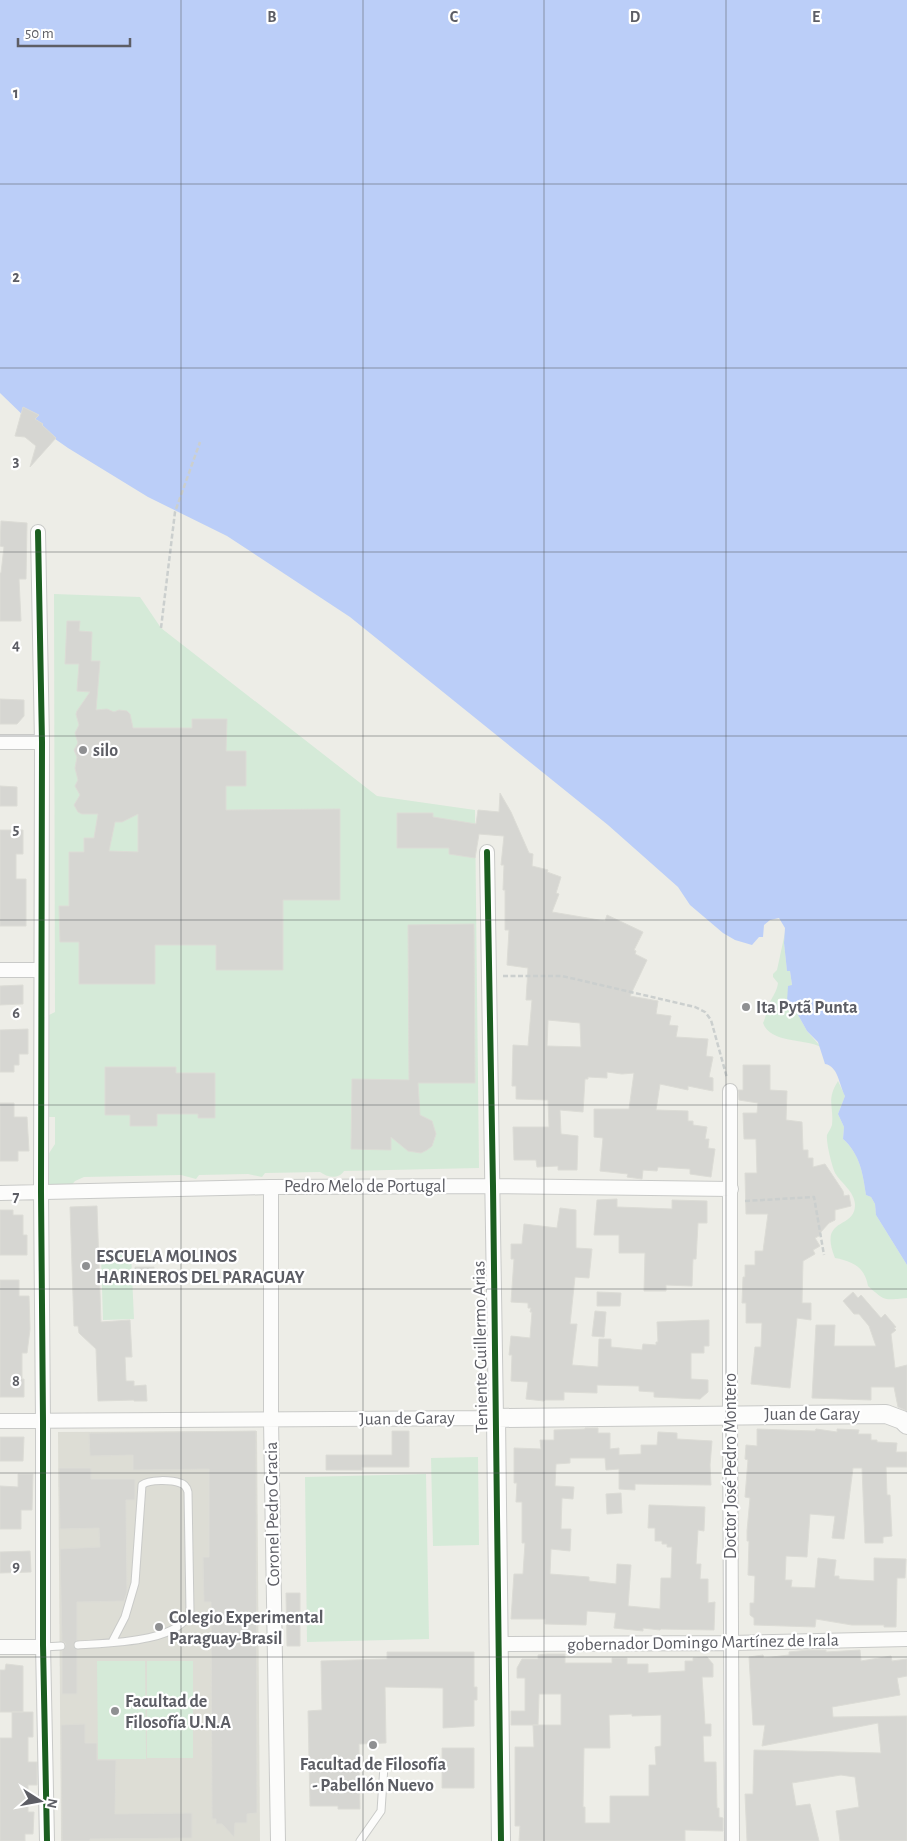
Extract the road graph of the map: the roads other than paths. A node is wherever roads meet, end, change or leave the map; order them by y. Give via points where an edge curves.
1 (38, 534) dead end
2 (0, 742) edge
3 (42, 742) junction
4 (487, 852) dead end
5 (0, 970) edge
6 (40, 970) junction
7 (730, 1091) road end
8 (493, 1186) junction
9 (271, 1187) junction
10 (41, 1192) junction
11 (0, 1193) edge
12 (731, 1196) junction
13 (730, 1415) junction
14 (496, 1418) junction
15 (43, 1420) junction
16 (271, 1420) junction
17 (0, 1421) edge
18 (904, 1423) edge
19 (907, 1638) edge
20 (112, 1642) junction
21 (731, 1643) junction
22 (78, 1644) dead end
23 (498, 1644) junction
24 (61, 1646) dead end
25 (43, 1647) junction
26 (0, 1648) edge
27 (384, 1766) dead end
28 (47, 1841) edge
29 (278, 1841) edge
30 (360, 1841) edge
31 (501, 1841) edge
32 (732, 1841) edge

1 - 3 street
2 - 3 street
3 - 6 street
4 - 8 street, Teniente Guillermo Arias
5 - 6 street
6 - 10 street
7 - 12 street, Doctor José Pedro Montero
8 - 9 street, Pedro Melo de Portugal
8 - 12 street, Pedro Melo de Portugal
8 - 14 street, Teniente Guillermo Arias
9 - 10 street, Pedro Melo de Portugal
9 - 16 street, Coronel Pedro Gracia
10 - 11 street, Pedro Melo de Portugal
10 - 15 street
12 - 13 street, Doctor José Pedro Montero
13 - 14 street, Juan de Garay
13 - 18 street, Juan de Garay via 886,1414
13 - 21 street, Doctor José Pedro Montero
14 - 16 street, Juan de Garay
14 - 23 street, Teniente Guillermo Arias
15 - 16 street, Juan de Garay
15 - 17 street, Juan de Garay
15 - 25 street
16 - 29 street, Coronel Pedro Gracia
19 - 21 street, gobernador Domingo Martínez de Irala
20 - 20 lane via 160,1634 177,1628 189,1615 188,1492 180,1483 150,1481 142,1484 135,1583 125,1617
20 - 22 lane
21 - 23 street, gobernador Domingo Martínez de Irala
21 - 32 street, Doctor José Pedro Montero
23 - 31 street, Teniente Guillermo Arias
24 - 25 lane
25 - 26 street
25 - 28 street
27 - 30 lane via 381,1811

